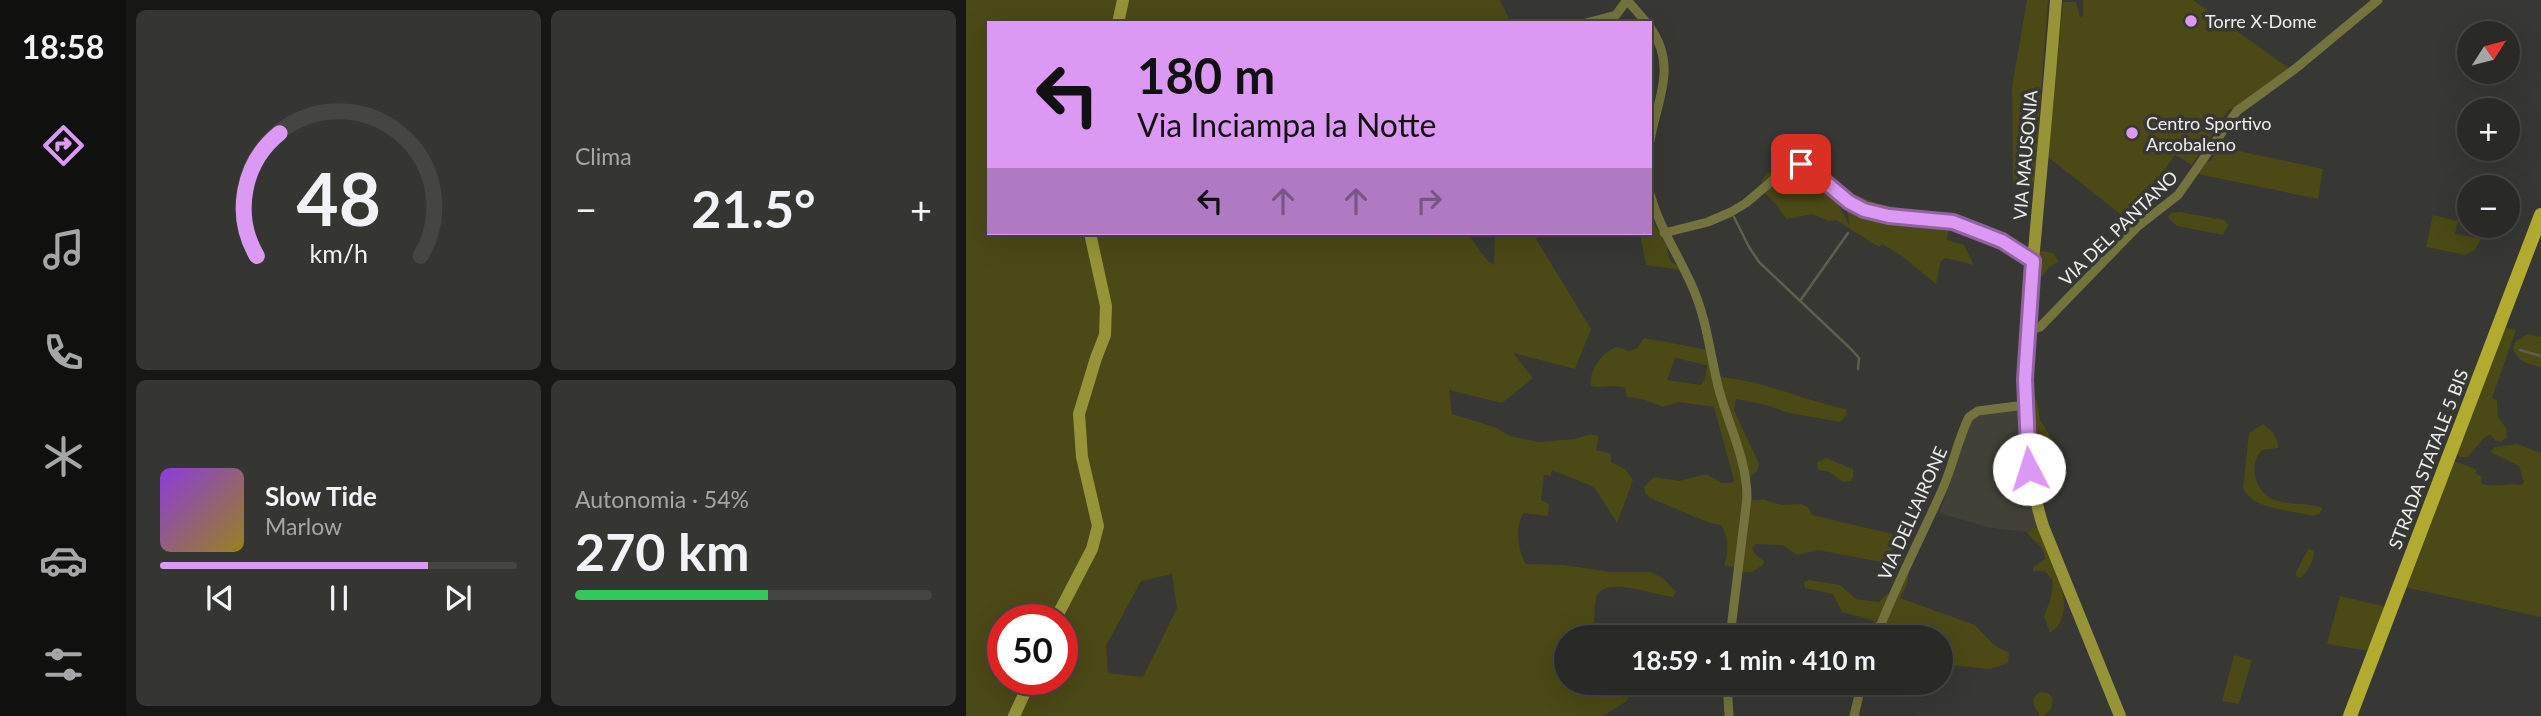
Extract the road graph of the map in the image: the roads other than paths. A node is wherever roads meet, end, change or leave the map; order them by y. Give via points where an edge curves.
1 (1123, 0) edge
2 (1627, 0) edge
3 (2056, 0) edge
4 (2378, 0) edge
5 (1118, 19) edge
6 (1594, 21) edge
7 (1645, 21) edge
8 (1652, 30) edge
9 (1652, 133) edge
10 (1652, 201) edge
11 (2541, 215) edge
12 (1664, 233) junction
13 (1090, 235) edge
14 (2033, 261) junction
15 (2027, 331) junction
16 (2025, 405) junction
17 (1063, 604) edge
18 (1731, 625) edge
19 (1881, 625) edge
20 (1024, 695) edge
21 (1728, 695) edge
22 (1859, 695) edge
23 (1014, 716) edge
24 (1729, 716) edge
25 (1854, 716) edge
26 (2120, 716) edge
27 (2350, 716) edge

1 - 5 main road
2 - 6 street via 1616,15
2 - 7 street
3 - 14 main road, VIA MAUSONIA
4 - 15 street, VIA DEL PANTANO via 2237,111 2178,195 2137,226 2039,328
8 - 9 street via 1664,57 1665,81
10 - 12 street
11 - 27 main road, STRADA STATALE 5 BIS
12 - 14 street via 1731,212 1786,169 1801,164 1864,210 1953,222 2002,241
12 - 18 street via 1704,319 1747,479
13 - 17 main road via 1106,306 1105,335 1079,414 1082,457 1098,526 1092,550
14 - 15 main road, VIA MAUSONIA
15 - 16 main road, VIA MAUSONIA
16 - 19 street, VIA DELL'AIRONE via 1969,416 1952,468
16 - 26 main road, VIA MAUSONIA via 2036,504
20 - 23 main road
21 - 24 street
22 - 25 street

